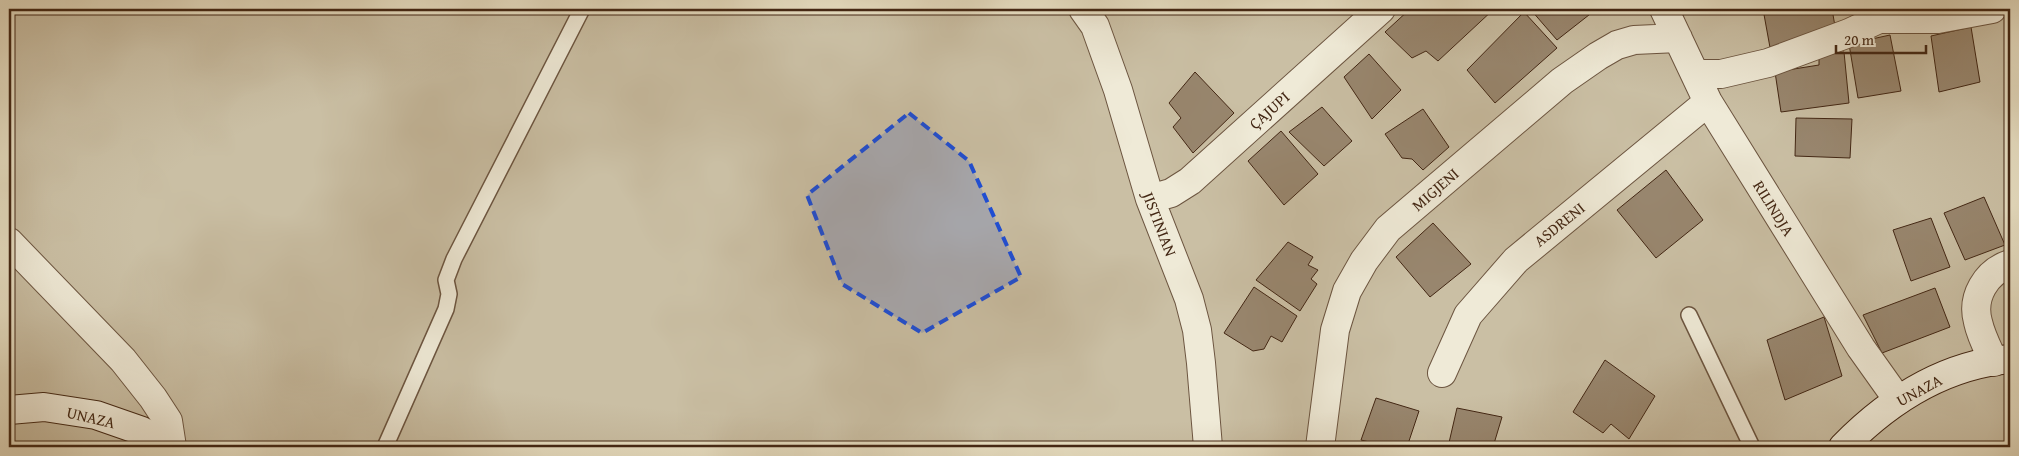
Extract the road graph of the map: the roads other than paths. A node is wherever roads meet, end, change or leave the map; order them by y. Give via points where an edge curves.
1 (582, 9) edge
2 (1084, 9) edge
3 (1381, 9) edge
4 (1664, 9) edge
5 (1992, 9) edge
6 (1678, 38) junction
7 (1695, 74) junction
8 (1708, 102) junction
9 (1150, 199) junction
10 (9, 242) edge
11 (2010, 264) edge
12 (1689, 315) dead end
13 (2002, 360) edge
14 (1442, 373) dead end
15 (1898, 400) junction
16 (9, 410) edge
17 (167, 447) edge
18 (172, 447) edge
19 (386, 447) edge
20 (1208, 447) edge
21 (1320, 447) edge
22 (1752, 447) edge
23 (1843, 447) edge

1 - 19 lane via 454,259 446,280 449,294 446,309
2 - 9 street, JISTINIAN via 1095,26 1118,90
3 - 9 street, ÇAJUPI via 1190,181
4 - 6 street, RILINDJA
5 - 7 street via 1938,19 1879,19 1768,63 1721,74
6 - 7 street, RILINDJA
6 - 21 street, MIGJENI via 1634,40 1598,56 1562,81 1388,229 1347,291 1335,330
7 - 8 street, RILINDJA
8 - 14 street, ASDRENI via 1516,260 1468,315
8 - 15 street, RILINDJA via 1861,348
9 - 20 street, JISTINIAN via 1189,298 1196,330
10 - 18 street via 123,360 168,420
11 - 13 street via 1986,280 1977,296 1977,321
12 - 22 lane
13 - 15 street, UNAZA via 1961,369
15 - 23 street, UNAZA
16 - 17 street, UNAZA via 44,407 96,415 142,431

